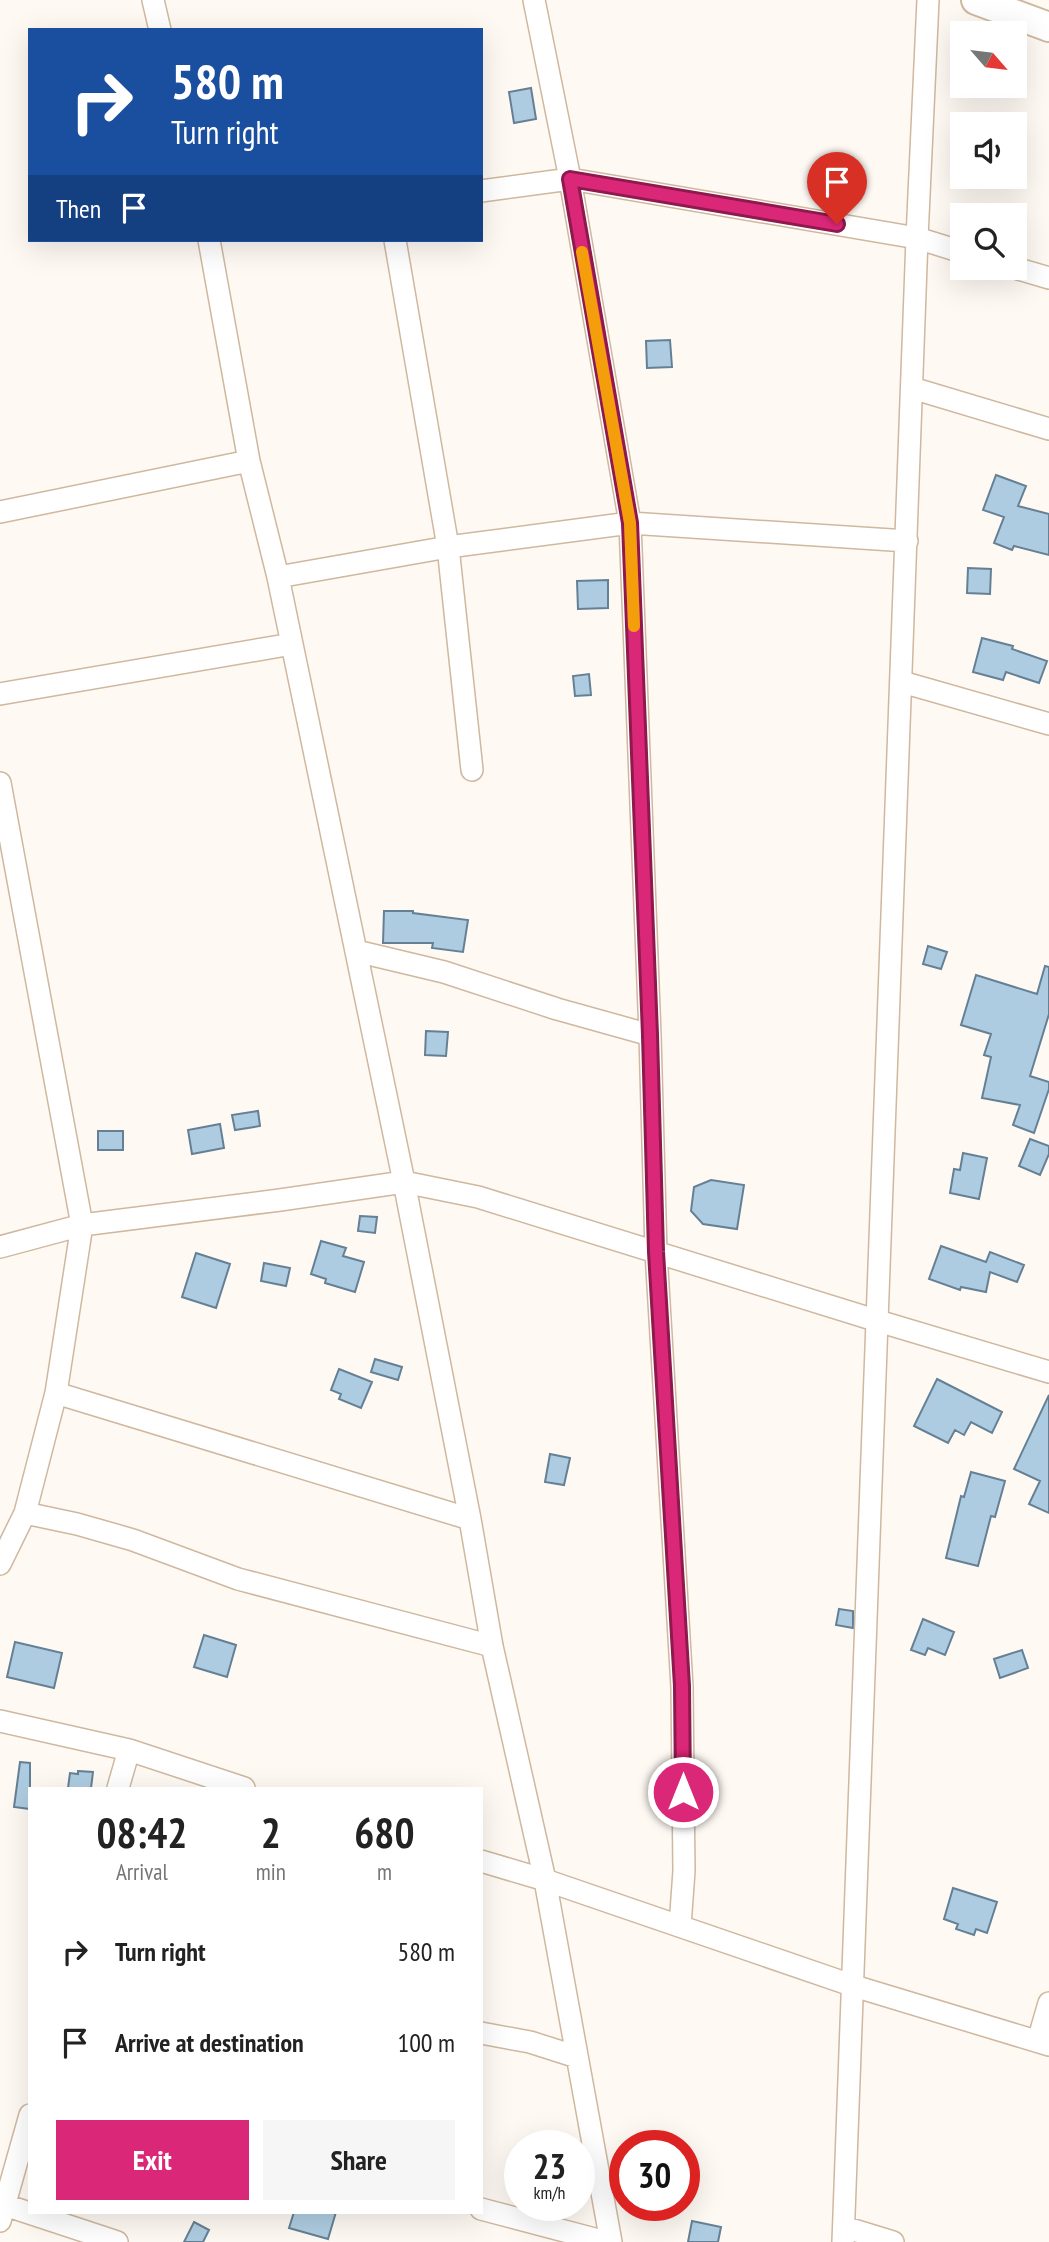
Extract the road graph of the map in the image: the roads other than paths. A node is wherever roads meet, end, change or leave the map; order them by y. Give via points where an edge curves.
1 (153, 0) edge
2 (534, 0) edge
3 (928, 0) edge
4 (976, 0) edge
5 (1049, 27) edge
6 (160, 28) edge
7 (570, 179) junction
8 (483, 191) edge
9 (917, 238) junction
10 (209, 242) edge
11 (395, 242) edge
12 (950, 248) edge
13 (1027, 272) edge
14 (1049, 278) edge
15 (912, 388) junction
16 (1049, 429) edge
17 (249, 461) junction
18 (0, 512) edge
19 (630, 523) junction
20 (907, 541) junction
21 (449, 547) junction
22 (278, 577) junction
23 (292, 644) junction
24 (902, 682) junction
25 (0, 694) edge
26 (1049, 724) edge
27 (472, 770) dead end
28 (0, 783) edge
29 (356, 951) junction
30 (650, 1035) junction
31 (404, 1182) junction
32 (82, 1225) junction
33 (0, 1247) edge
34 (656, 1252) junction
35 (878, 1321) junction
36 (1047, 1364) edge
37 (56, 1393) junction
38 (25, 1513) junction
39 (470, 1519) junction
40 (0, 1564) edge
41 (492, 1646) junction
42 (0, 1721) edge
43 (129, 1750) junction
44 (118, 1787) edge
45 (241, 1787) edge
46 (483, 1862) edge
47 (545, 1880) junction
48 (680, 1926) junction
49 (855, 1986) junction
50 (1049, 2003) edge
51 (483, 2033) edge
52 (1043, 2043) edge
53 (577, 2057) junction
54 (28, 2122) edge
55 (483, 2210) edge
56 (2, 2213) edge
57 (844, 2234) edge
58 (117, 2242) edge
59 (606, 2242) edge
60 (611, 2242) edge
61 (893, 2242) edge

1 - 6 street
2 - 7 street
3 - 9 street
4 - 5 street
7 - 8 street
7 - 9 street
7 - 19 street
9 - 12 street
9 - 15 street
10 - 17 street
11 - 21 street
13 - 14 street
15 - 16 street
15 - 20 street
17 - 18 street
17 - 22 street
19 - 20 street
19 - 21 street
19 - 30 street
20 - 24 street
21 - 22 street
21 - 27 street
22 - 23 street
23 - 25 street
23 - 29 street
24 - 26 street
24 - 35 street
28 - 32 street
29 - 30 street via 444,972
29 - 31 street
30 - 34 street
31 - 32 street
31 - 34 street via 478,1197
31 - 39 street
32 - 33 street
32 - 37 street
34 - 35 street
34 - 48 street via 682,1686 684,1871
35 - 36 street
35 - 49 street
37 - 38 street
37 - 39 street
38 - 40 street
38 - 41 street via 133,1540 238,1578
39 - 41 street
41 - 47 street
42 - 43 street
43 - 44 street
43 - 45 street
46 - 47 street
47 - 48 street
47 - 53 street
48 - 49 street
49 - 52 street
49 - 57 street
50 - 52 street
51 - 53 street
53 - 60 street
54 - 56 street
55 - 59 street
56 - 58 street
57 - 61 street

